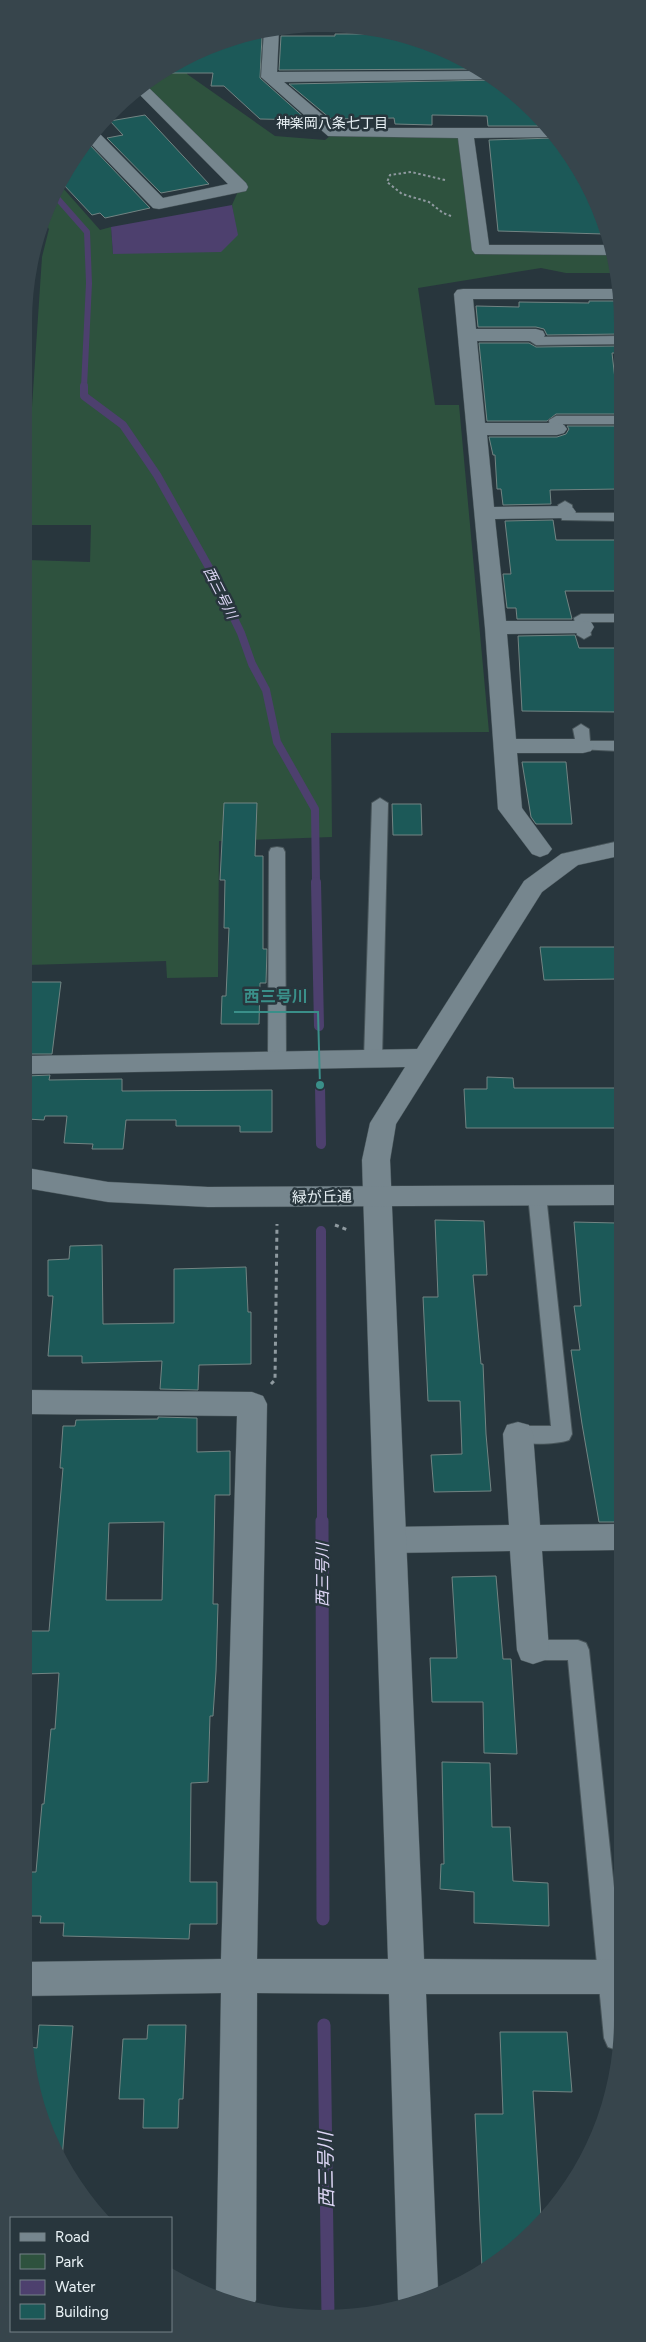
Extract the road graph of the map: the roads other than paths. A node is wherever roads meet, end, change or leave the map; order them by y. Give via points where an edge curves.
1 (271, 37) edge
2 (476, 76) edge
3 (269, 77) junction
4 (146, 93) edge
5 (465, 133) junction
6 (543, 133) edge
7 (97, 141) edge
8 (604, 250) edge
9 (612, 294) edge
10 (467, 335) junction
11 (536, 335) joint
12 (614, 340) edge
13 (614, 420) edge
14 (476, 429) junction
15 (557, 429) joint
16 (566, 509) joint
17 (485, 513) junction
18 (614, 517) edge
19 (614, 618) edge
20 (496, 628) junction
21 (583, 631) joint
22 (582, 738) joint
23 (614, 745) edge
24 (504, 746) junction
25 (380, 803) dead end
26 (614, 849) edge
27 (540, 850) dead end
28 (277, 852) dead end
29 (424, 1058) junction
30 (373, 1060) junction
31 (277, 1061) junction
32 (32, 1065) edge
33 (32, 1179) edge
34 (538, 1195) junction
35 (614, 1195) edge
36 (377, 1196) junction
37 (32, 1402) edge
38 (518, 1434) joint
39 (614, 1537) edge
40 (524, 1538) junction
41 (392, 1540) junction
42 (533, 1650) joint
43 (239, 1976) junction
44 (408, 1976) junction
45 (614, 1977) edge
46 (32, 1979) edge
47 (418, 2293) edge
48 (236, 2296) edge

1 - 3 street
2 - 3 street
3 - 5 street via 334,133
4 - 7 street via 240,187 159,204
5 - 6 street
5 - 8 street via 481,250
9 - 10 street via 463,294
10 - 11 street
10 - 14 street
11 - 12 lane via 536,340
13 - 15 lane via 556,420
14 - 15 street
14 - 17 street
16 - 17 street
16 - 18 lane via 567,517
17 - 20 street
19 - 21 lane via 581,618
20 - 21 street
20 - 24 street
22 - 23 lane
22 - 24 street
24 - 27 street via 510,809
25 - 30 lane
26 - 29 street via 570,860 533,887
28 - 31 lane
29 - 30 street
29 - 36 street via 383,1123 376,1160
30 - 31 street
31 - 32 street
33 - 36 street, 緑が丘通 via 108,1192 208,1198
34 - 35 street, 緑が丘通
34 - 36 street, 緑が丘通
34 - 38 lane via 562,1434
36 - 41 street
37 - 43 street via 252,1404
38 - 40 street
39 - 40 street
40 - 41 street
40 - 42 street
41 - 44 street
42 - 45 lane via 578,1650
43 - 44 street
43 - 46 street
43 - 48 street
44 - 45 street
44 - 47 street

